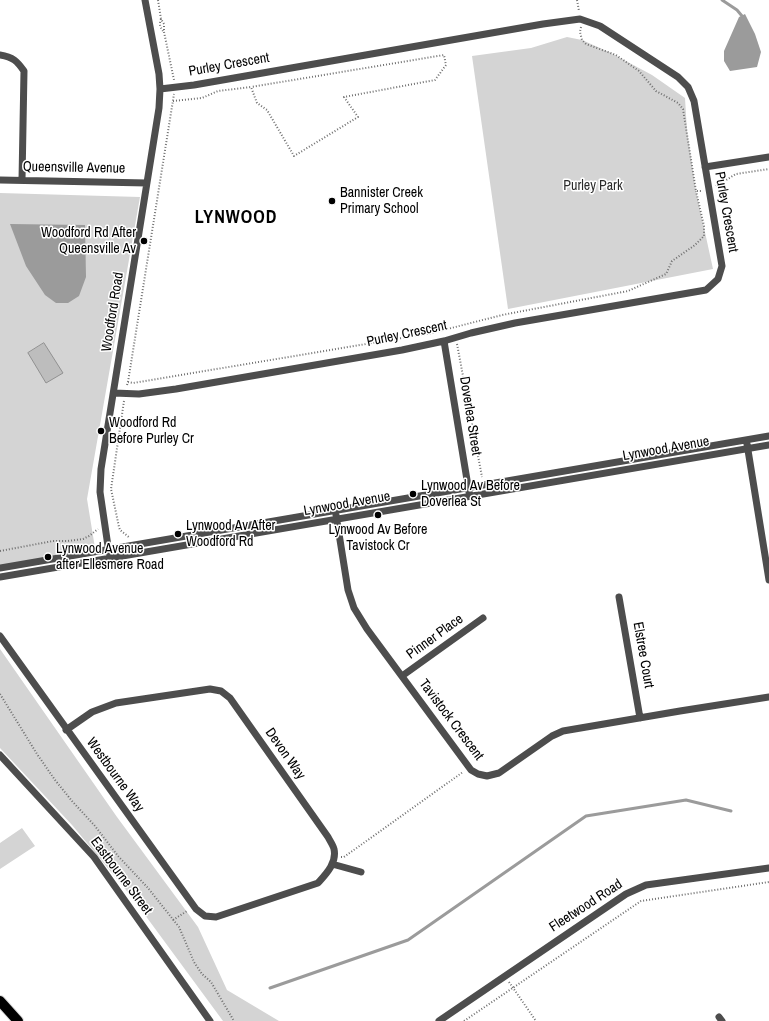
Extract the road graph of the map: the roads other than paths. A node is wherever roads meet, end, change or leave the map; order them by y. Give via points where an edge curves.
1 (145, 0) edge
2 (0, 55) edge
3 (160, 89) junction
4 (769, 157) edge
5 (705, 167) junction
6 (0, 180) edge
7 (22, 180) junction
8 (147, 183) junction
9 (444, 341) junction
10 (114, 393) junction
11 (769, 436) edge
12 (746, 440) junction
13 (769, 445) edge
14 (748, 448) junction
15 (469, 488) junction
16 (470, 496) junction
17 (336, 510) junction
18 (337, 519) junction
19 (109, 553) junction
20 (0, 568) edge
21 (0, 577) edge
22 (769, 580) edge
23 (619, 597) dead end
24 (484, 618) dead end
25 (0, 636) edge
26 (402, 676) junction
27 (769, 697) edge
28 (640, 718) junction
29 (66, 730) junction
30 (0, 754) edge
31 (333, 861) junction
32 (769, 868) edge
33 (361, 872) dead end
34 (0, 1001) edge
35 (18, 1021) edge
36 (210, 1021) edge
37 (439, 1021) edge

1 - 3 street, Woodford Road
2 - 7 street via 18,61 24,71
3 - 5 street, Purley Crescent via 580,19 600,26 678,77 688,87 694,101
3 - 8 street, Woodford Road
4 - 5 street
5 - 9 street, Purley Crescent via 722,266 718,279 706,290 515,323
6 - 7 street, Queensville Avenue
7 - 8 street, Queensville Avenue
8 - 10 street, Woodford Road
9 - 10 street, Purley Crescent via 191,386 139,394
9 - 15 street, Doverlea Street
10 - 19 street, Woodford Road via 100,485
11 - 12 street, Lynwood Avenue
12 - 14 street
12 - 15 street, Lynwood Avenue
13 - 14 street, Lynwood Avenue
14 - 16 street, Lynwood Avenue
14 - 22 street
15 - 16 street, Doverlea Street
15 - 17 street, Lynwood Avenue
16 - 18 street, Lynwood Avenue
17 - 18 street, Tavistock Crescent
17 - 19 street, Lynwood Avenue
18 - 19 street, Lynwood Avenue
18 - 26 street, Tavistock Crescent via 348,590 354,608 367,630
19 - 20 street, Lynwood Avenue
19 - 21 street, Lynwood Avenue
23 - 28 street, Elstree Court
24 - 26 street, Pinner Place
25 - 29 street, Westbourne Way
26 - 28 street, Tavistock Crescent via 471,770 487,776 499,773 563,731
27 - 28 street, Tavistock Crescent
29 - 31 street, Devon Way via 92,712 116,703 210,689 221,691 230,698 328,837 334,849
29 - 31 street, Westbourne Way via 196,909 205,916 216,917 318,883
30 - 36 street, Eastbourne Street via 94,857
31 - 33 street
32 - 37 street, Fleetwood Road via 646,885 626,894
34 - 35 main road

